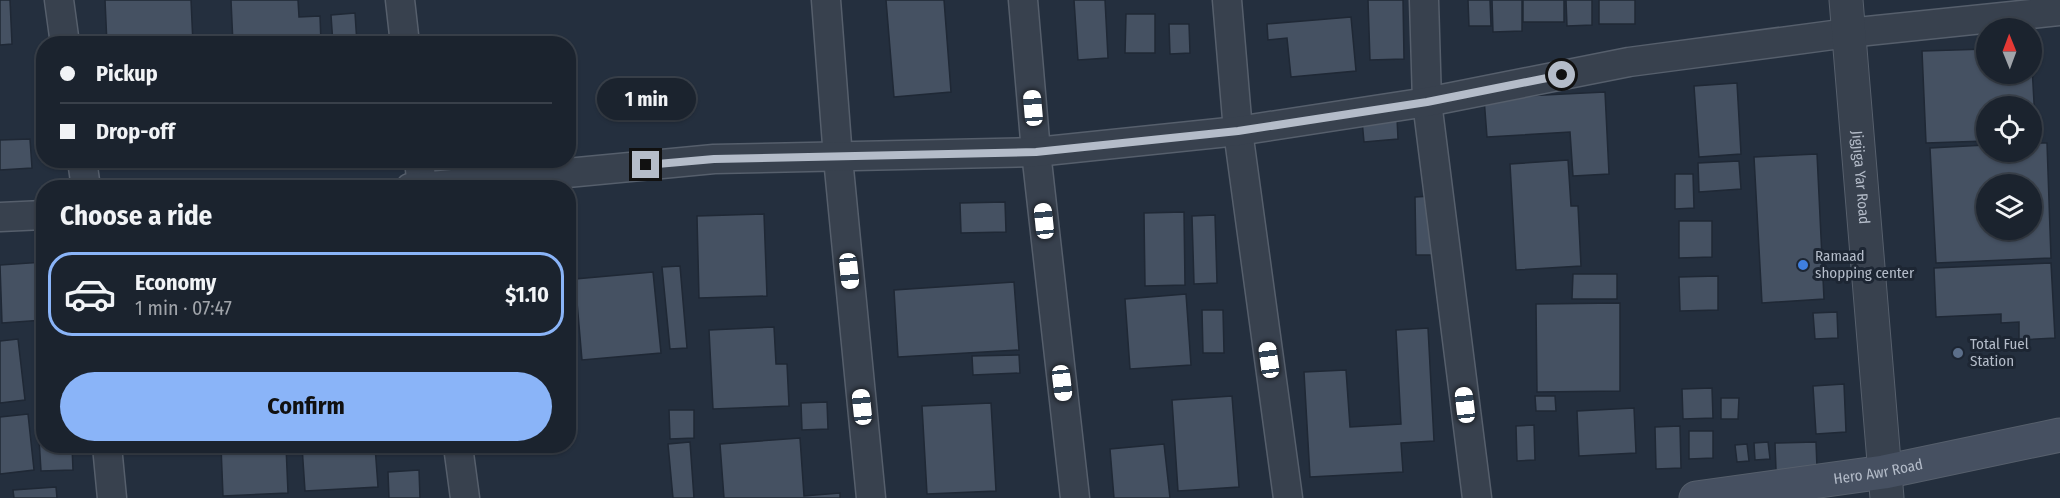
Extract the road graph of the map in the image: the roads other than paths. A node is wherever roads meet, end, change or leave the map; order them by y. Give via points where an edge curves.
1 (59, 0) edge
2 (400, 0) edge
3 (826, 0) edge
4 (1023, 0) edge
5 (1227, 0) edge
6 (1424, 0) edge
7 (1846, 0) edge
8 (2060, 11) edge
9 (1848, 33) junction
10 (64, 36) edge
11 (404, 36) edge
12 (1427, 102) junction
13 (1238, 131) junction
14 (1036, 152) junction
15 (838, 158) junction
16 (431, 180) edge
17 (36, 215) edge
18 (0, 217) edge
19 (2060, 435) edge
20 (108, 453) edge
21 (459, 453) edge
22 (1885, 485) edge
23 (111, 498) edge
24 (465, 498) edge
25 (871, 498) edge
26 (1075, 498) edge
27 (1288, 498) edge
28 (1477, 498) edge
29 (1696, 498) edge

1 - 10 street
2 - 11 street
3 - 15 street
4 - 14 street
5 - 13 street
6 - 12 street
7 - 9 street, Jigjiga Yar Road
8 - 9 street
9 - 12 street via 1629,62
9 - 22 street, Jigjiga Yar Road
12 - 13 street
12 - 28 street
13 - 14 street
13 - 27 street
14 - 15 street
14 - 26 street
15 - 16 street via 714,159
15 - 25 street
17 - 18 street
19 - 22 main road, Hero Awr Road
20 - 23 street
21 - 24 street
22 - 29 main road, Hero Awr Road

